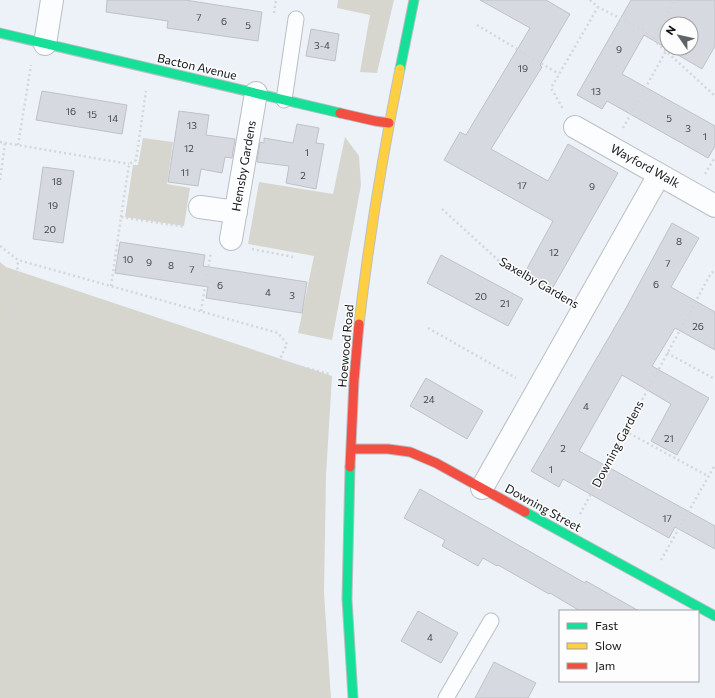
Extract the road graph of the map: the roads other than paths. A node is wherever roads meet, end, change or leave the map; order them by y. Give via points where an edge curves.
1 (52, 0) edge
2 (414, 0) edge
3 (296, 19) dead end
4 (0, 33) edge
5 (40, 42) junction
6 (256, 93) junction
7 (284, 100) junction
8 (389, 123) junction
9 (575, 127) road end
10 (659, 175) junction
11 (715, 206) edge
12 (200, 207) dead end
13 (236, 212) junction
14 (231, 239) dead end
15 (351, 449) junction
16 (482, 488) junction
17 (715, 616) edge
18 (491, 621) dead end
19 (353, 698) edge
20 (446, 698) edge

1 - 5 street
2 - 8 street, Hoewood Road
3 - 7 lane
4 - 5 street, Bacton Avenue
5 - 6 street, Bacton Avenue
6 - 7 street, Bacton Avenue
6 - 13 street, Hemsby Gardens
7 - 8 street, Bacton Avenue
8 - 15 street, Hoewood Road via 362,298 354,380
9 - 10 street, Wayford Walk
10 - 11 street, Wayford Walk
10 - 16 street, Saxelby Gardens
12 - 13 street
13 - 14 street, Hemsby Gardens
15 - 16 street, Downing Street via 410,452
15 - 19 street, Hoewood Road via 347,599
16 - 17 street, Downing Street
18 - 20 lane

